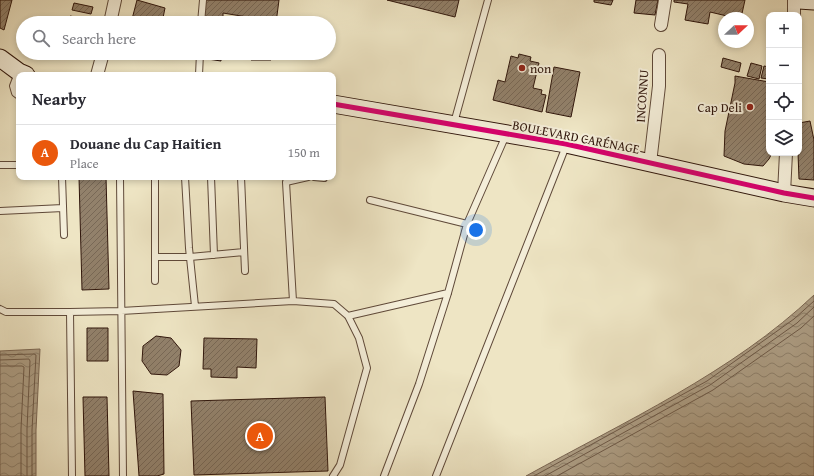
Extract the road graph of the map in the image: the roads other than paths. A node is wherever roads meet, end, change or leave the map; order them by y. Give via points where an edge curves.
1 (115, 0) edge
2 (203, 0) edge
3 (488, 0) edge
4 (665, 0) edge
5 (794, 0) edge
6 (799, 0) edge
7 (814, 2) edge
8 (794, 12) edge
9 (112, 16) edge
10 (202, 16) edge
11 (661, 25) dead end
12 (658, 56) dead end
13 (0, 58) edge
14 (100, 60) edge
15 (200, 60) edge
16 (21, 72) edge
17 (98, 72) edge
18 (199, 72) edge
19 (16, 82) edge
20 (16, 94) edge
21 (336, 104) edge
22 (454, 124) junction
23 (506, 134) junction
24 (566, 144) junction
25 (786, 156) edge
26 (650, 163) junction
27 (0, 165) edge
28 (16, 165) edge
29 (62, 180) edge
30 (120, 180) edge
31 (155, 180) edge
32 (185, 180) edge
33 (211, 180) edge
34 (241, 180) edge
35 (286, 180) edge
36 (784, 193) junction
37 (814, 198) edge
38 (370, 200) dead end
39 (63, 208) junction
40 (0, 211) edge
41 (466, 224) junction
42 (64, 235) dead end
43 (244, 252) junction
44 (214, 255) junction
45 (155, 257) junction
46 (190, 257) junction
47 (245, 271) dead end
48 (155, 282) dead end
49 (448, 293) junction
50 (293, 301) junction
51 (195, 306) junction
52 (0, 309) edge
53 (121, 311) junction
54 (70, 312) junction
55 (348, 316) junction
56 (72, 476) edge
57 (123, 476) edge
58 (333, 476) edge
59 (384, 476) edge
60 (436, 476) edge

1 - 9 street
2 - 10 lane
3 - 22 lane
4 - 11 street
5 - 8 street
6 - 7 street
12 - 26 street, INCONNU via 659,86
13 - 16 street
14 - 17 street
15 - 18 lane
19 - 20 lane via 13,86
21 - 22 street, BOULEVARD CARÉNAGE
22 - 23 street, BOULEVARD CARÉNAGE
23 - 24 street, BOULEVARD CARÉNAGE
23 - 41 lane
24 - 26 street, BOULEVARD CARÉNAGE
24 - 60 lane
25 - 36 street
26 - 36 street, BOULEVARD CARÉNAGE
27 - 28 lane
29 - 39 lane
30 - 53 lane
31 - 45 lane
32 - 46 lane
33 - 44 lane
34 - 43 lane
35 - 50 lane
36 - 37 street, BOULEVARD CARÉNAGE
38 - 41 lane
39 - 40 lane
39 - 42 lane
41 - 49 lane
43 - 44 lane
43 - 47 lane
44 - 46 lane
45 - 46 lane
45 - 48 lane
46 - 51 lane
49 - 55 lane
49 - 59 lane via 419,384
50 - 51 lane
50 - 55 lane via 334,304
51 - 53 lane
52 - 54 lane via 6,312
53 - 54 lane
53 - 57 lane
54 - 56 lane
55 - 58 lane via 359,338 367,368 340,465

